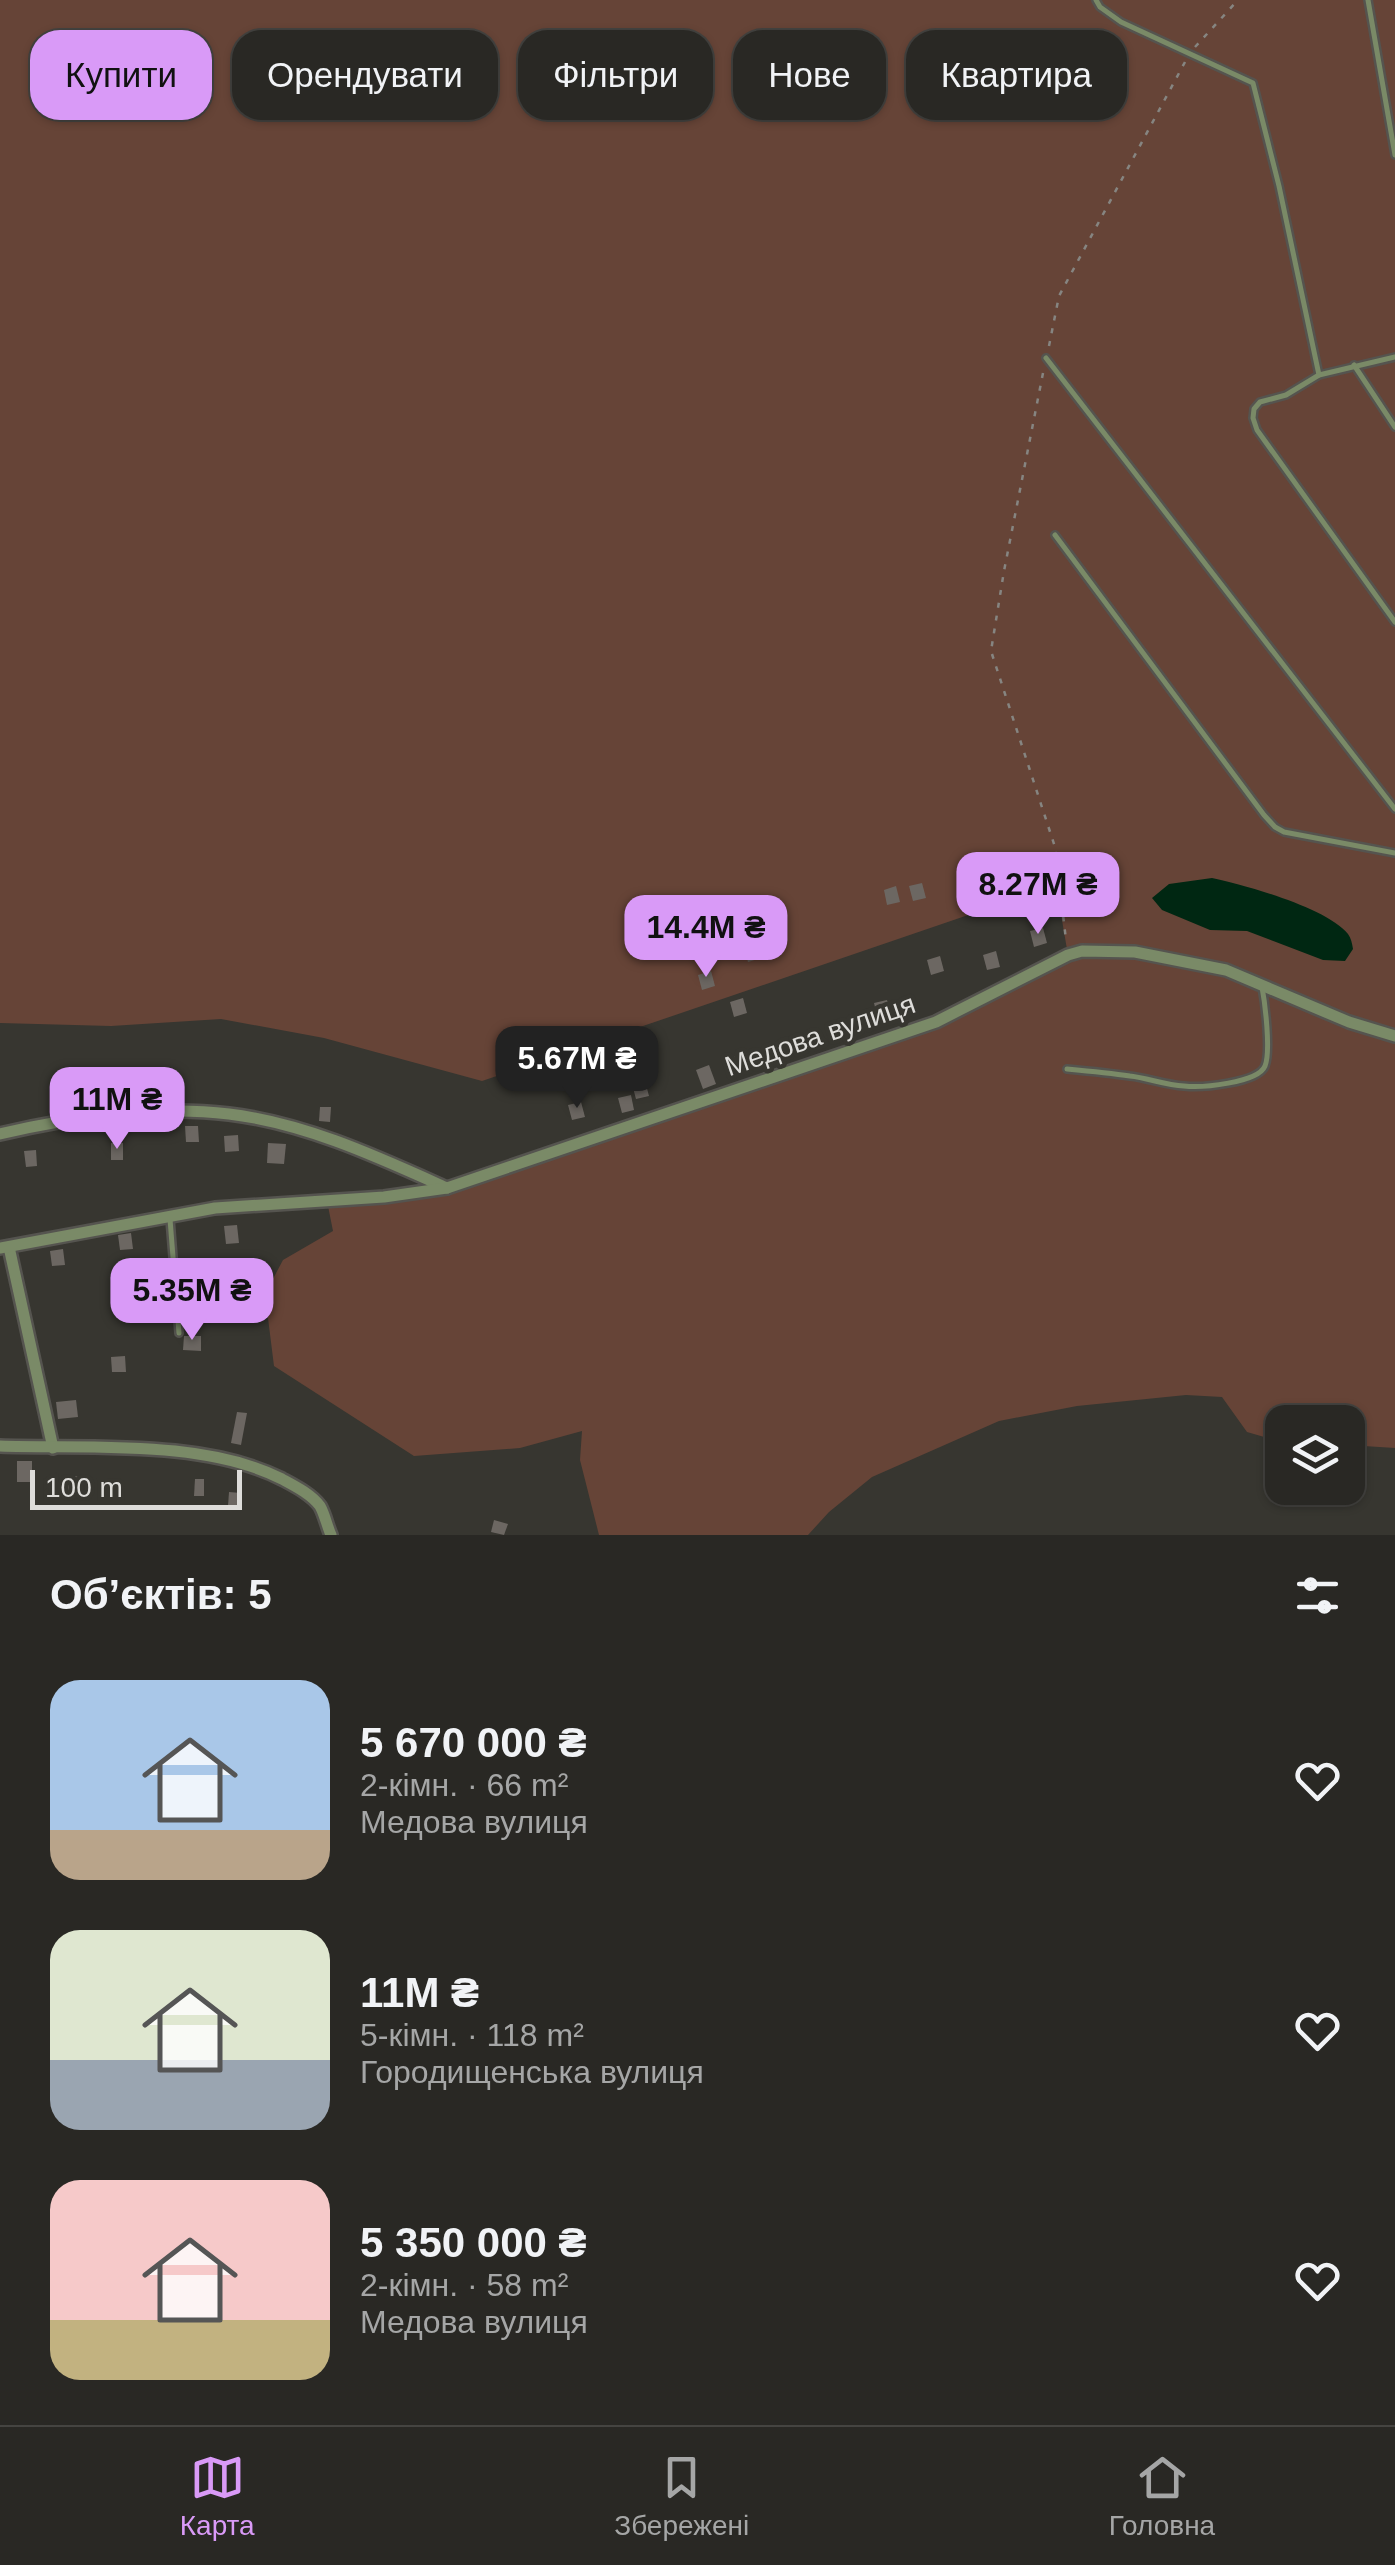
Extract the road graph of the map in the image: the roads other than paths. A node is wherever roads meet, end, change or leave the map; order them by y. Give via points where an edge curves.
1 (1096, 0) edge
2 (1368, 0) edge
3 (1395, 155) edge
4 (1395, 357) edge
5 (1046, 358) road end
6 (1354, 365) junction
7 (1319, 375) junction
8 (1395, 427) edge
9 (1056, 535) dead end
10 (1395, 622) edge
11 (1395, 809) edge
12 (1395, 852) edge
13 (1261, 984) junction
14 (1395, 1036) edge
15 (1067, 1069) dead end
16 (0, 1134) edge
17 (447, 1188) junction
18 (169, 1216) junction
19 (5, 1247) edge
20 (178, 1333) dead end
21 (0, 1446) edge
22 (52, 1448) junction
23 (331, 1535) edge

1 - 7 lane via 1120,22 1253,83
2 - 3 lane
4 - 6 lane
5 - 11 lane
6 - 7 lane
6 - 8 lane
7 - 10 lane via 1260,402 1253,418
9 - 12 lane via 1274,827
13 - 14 street, Медова вулиця
13 - 15 lane via 1266,1062 1260,1073 1186,1086
13 - 17 street, Медова вулиця via 1135,952 1082,950 936,1022
16 - 17 street via 142,1112 230,1114 362,1151
17 - 18 street, Медова вулиця
18 - 19 street, Медова вулиця
18 - 20 lane
19 - 22 street, Медова вулиця
21 - 22 street
22 - 23 street via 166,1450 237,1462 311,1497

